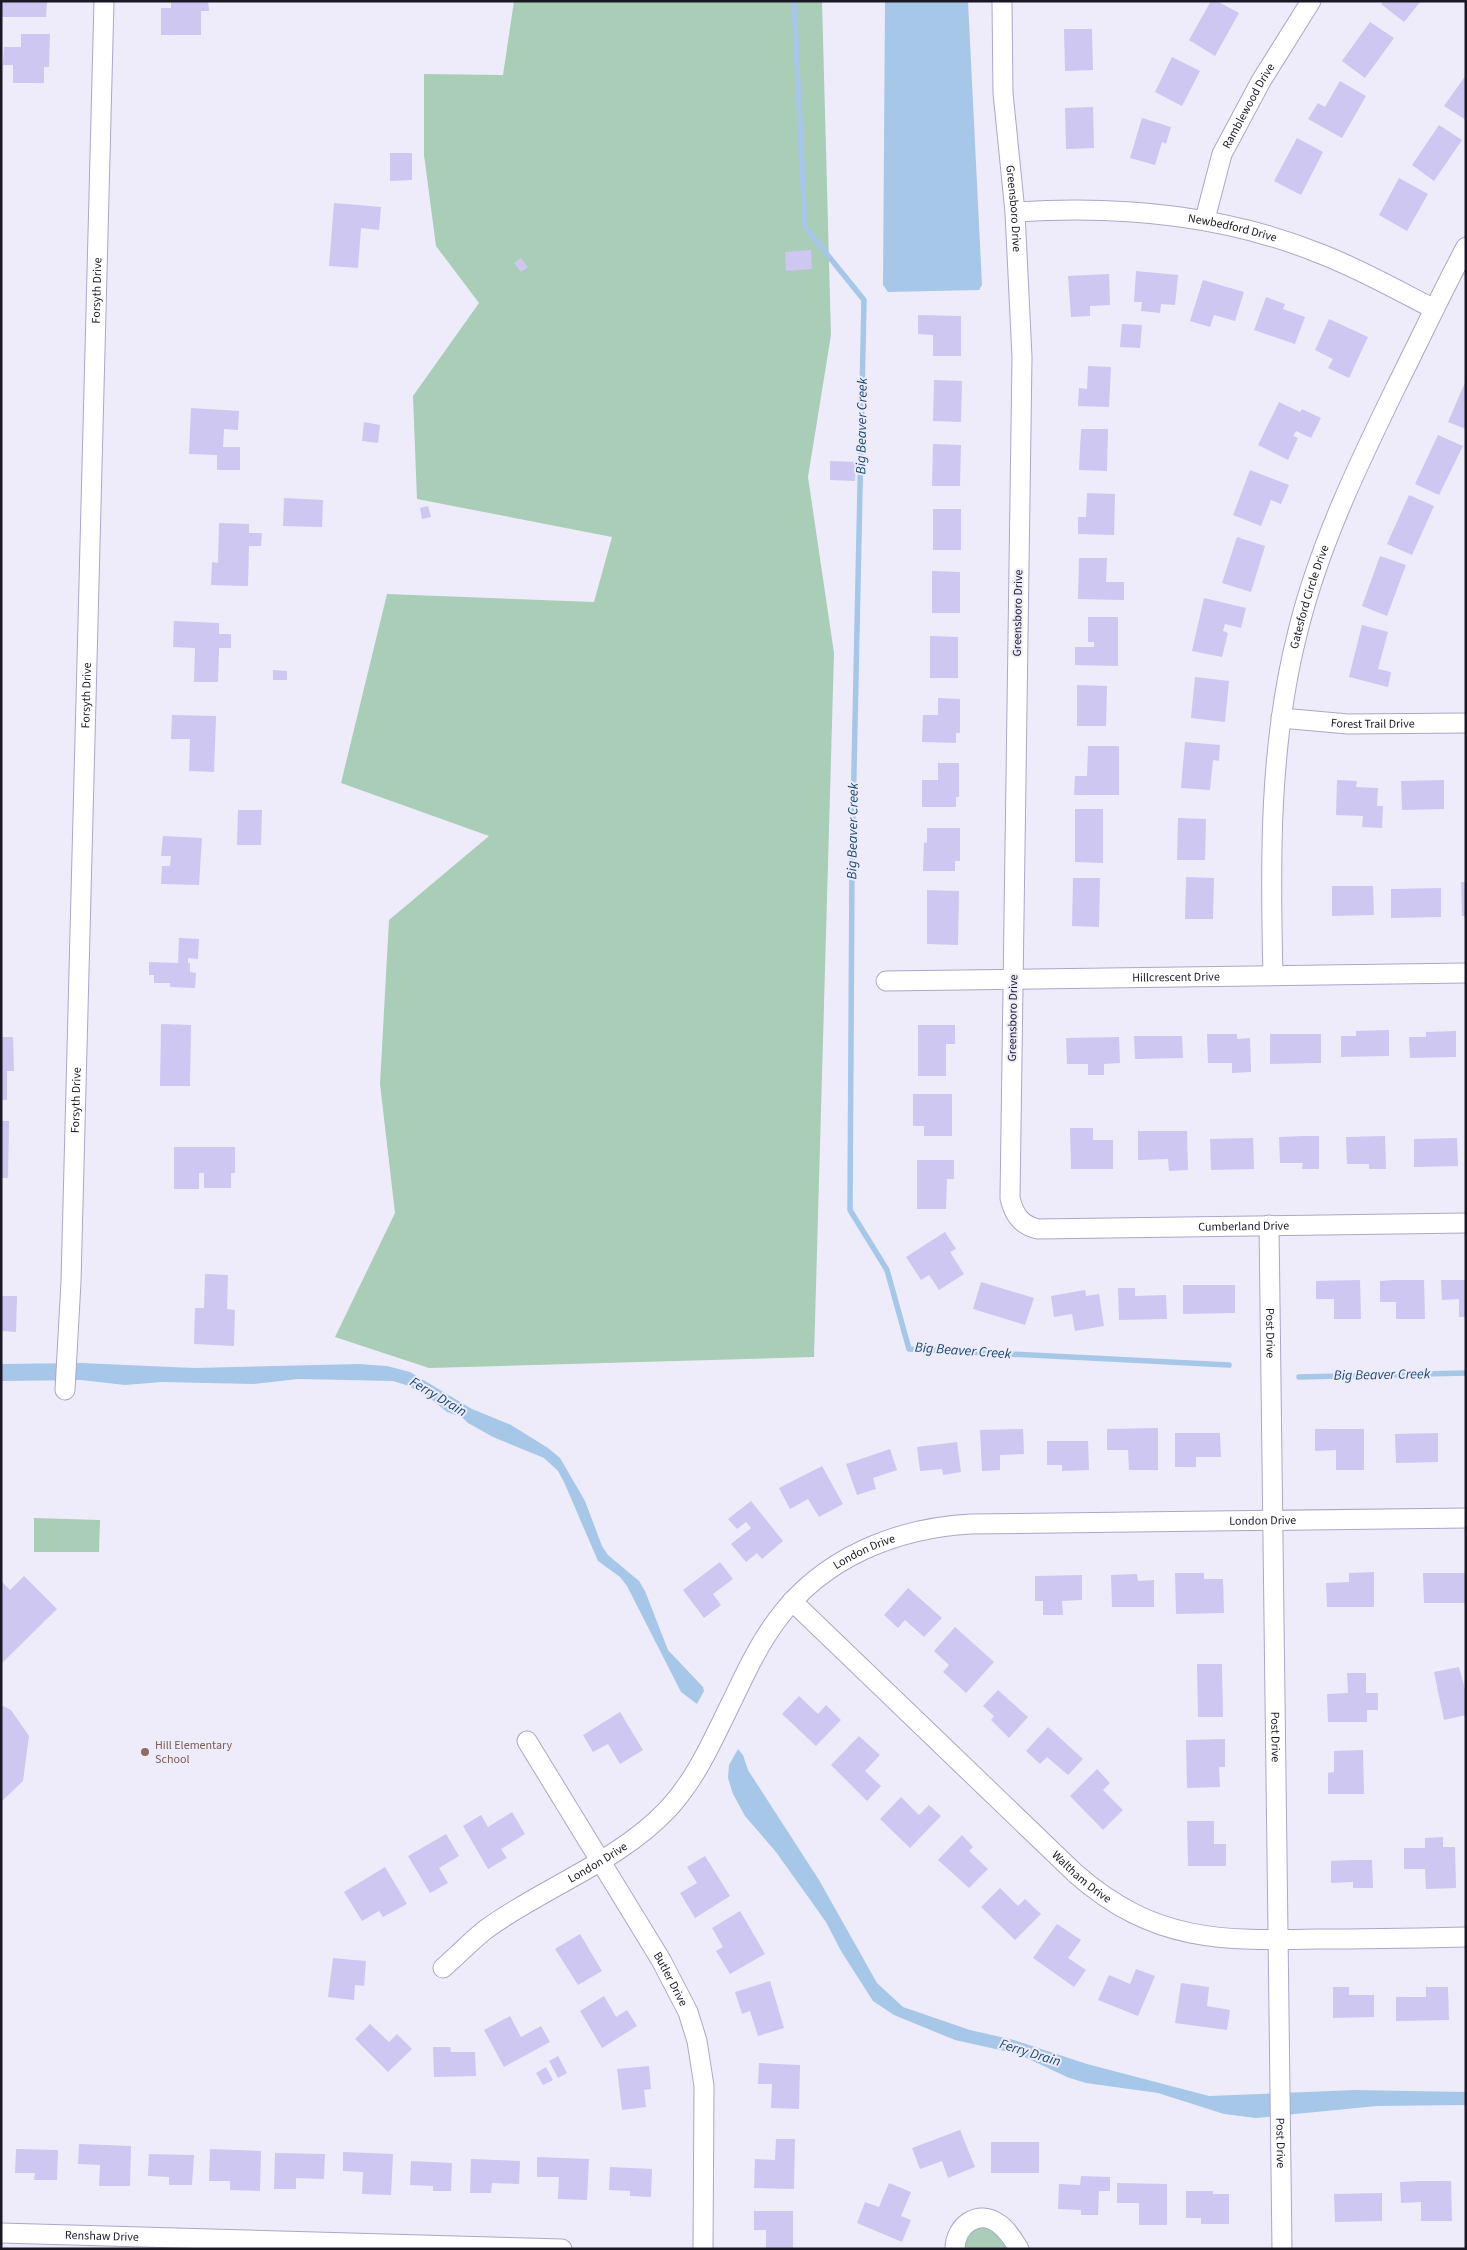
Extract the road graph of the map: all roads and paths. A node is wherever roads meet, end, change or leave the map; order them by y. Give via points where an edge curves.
1 (104, 1) edge
2 (1002, 1) edge
3 (1311, 1) edge
4 (1015, 212) junction
5 (1205, 219) junction
6 (1466, 247) edge
7 (1434, 309) junction
8 (1281, 718) junction
9 (1466, 722) edge
10 (1466, 972) edge
11 (1274, 976) junction
12 (1014, 980) junction
13 (886, 981) dead end
14 (1021, 1222) joint
15 (1466, 1223) edge
16 (1269, 1226) junction
17 (66, 1387) dead end
18 (1466, 1518) edge
19 (1272, 1520) junction
20 (792, 1601) junction
21 (527, 1741) dead end
22 (600, 1860) junction
23 (1466, 1937) edge
24 (1277, 1940) junction
25 (442, 1968) dead end
26 (1, 2233) edge
27 (448, 2247) edge
28 (562, 2249) edge
29 (703, 2249) edge
30 (955, 2249) edge
31 (1019, 2249) edge
32 (1282, 2249) edge

1 - 17 street, Forsyth Drive
2 - 4 street, Greensboro Drive via 1004,93
3 - 5 street, Ramblewood Drive via 1261,81 1222,154
4 - 5 street, Newbedford Drive via 1123,210
4 - 12 street, Greensboro Drive via 1022,357
5 - 7 street, Newbedford Drive via 1322,254
6 - 7 street, Gatesford Circle Drive
7 - 8 street, Gatesford Circle Drive via 1364,450 1324,545 1298,631
8 - 9 street, Forest Trail Drive via 1348,724
8 - 11 street, Gatesford Circle Drive via 1272,822
10 - 11 street, Hillcrescent Drive
11 - 12 street, Hillcrescent Drive
12 - 13 street, Hillcrescent Drive
12 - 14 street, Greensboro Drive via 1010,1198
14 - 16 street, Cumberland Drive via 1038,1229
15 - 16 street, Cumberland Drive
16 - 19 street, Post Drive
18 - 19 street, London Drive
19 - 20 street, London Drive via 937,1527 886,1540 856,1553 821,1575
19 - 24 street, Post Drive
20 - 22 street, London Drive via 763,1641 705,1756 680,1794 652,1825
20 - 24 street, Waltham Drive via 1091,1887 1134,1914 1179,1931 1222,1939
21 - 22 street, Butler Drive
22 - 25 street, London Drive via 485,1930
22 - 29 street, Butler Drive via 678,1990 697,2041 705,2109
23 - 24 street, Waltham Drive
24 - 32 street, Post Drive
26 - 27 street, Renshaw Drive
27 - 28 street, Renshaw Drive
30 - 31 street via 956,2235 968,2222 988,2219 1005,2229

